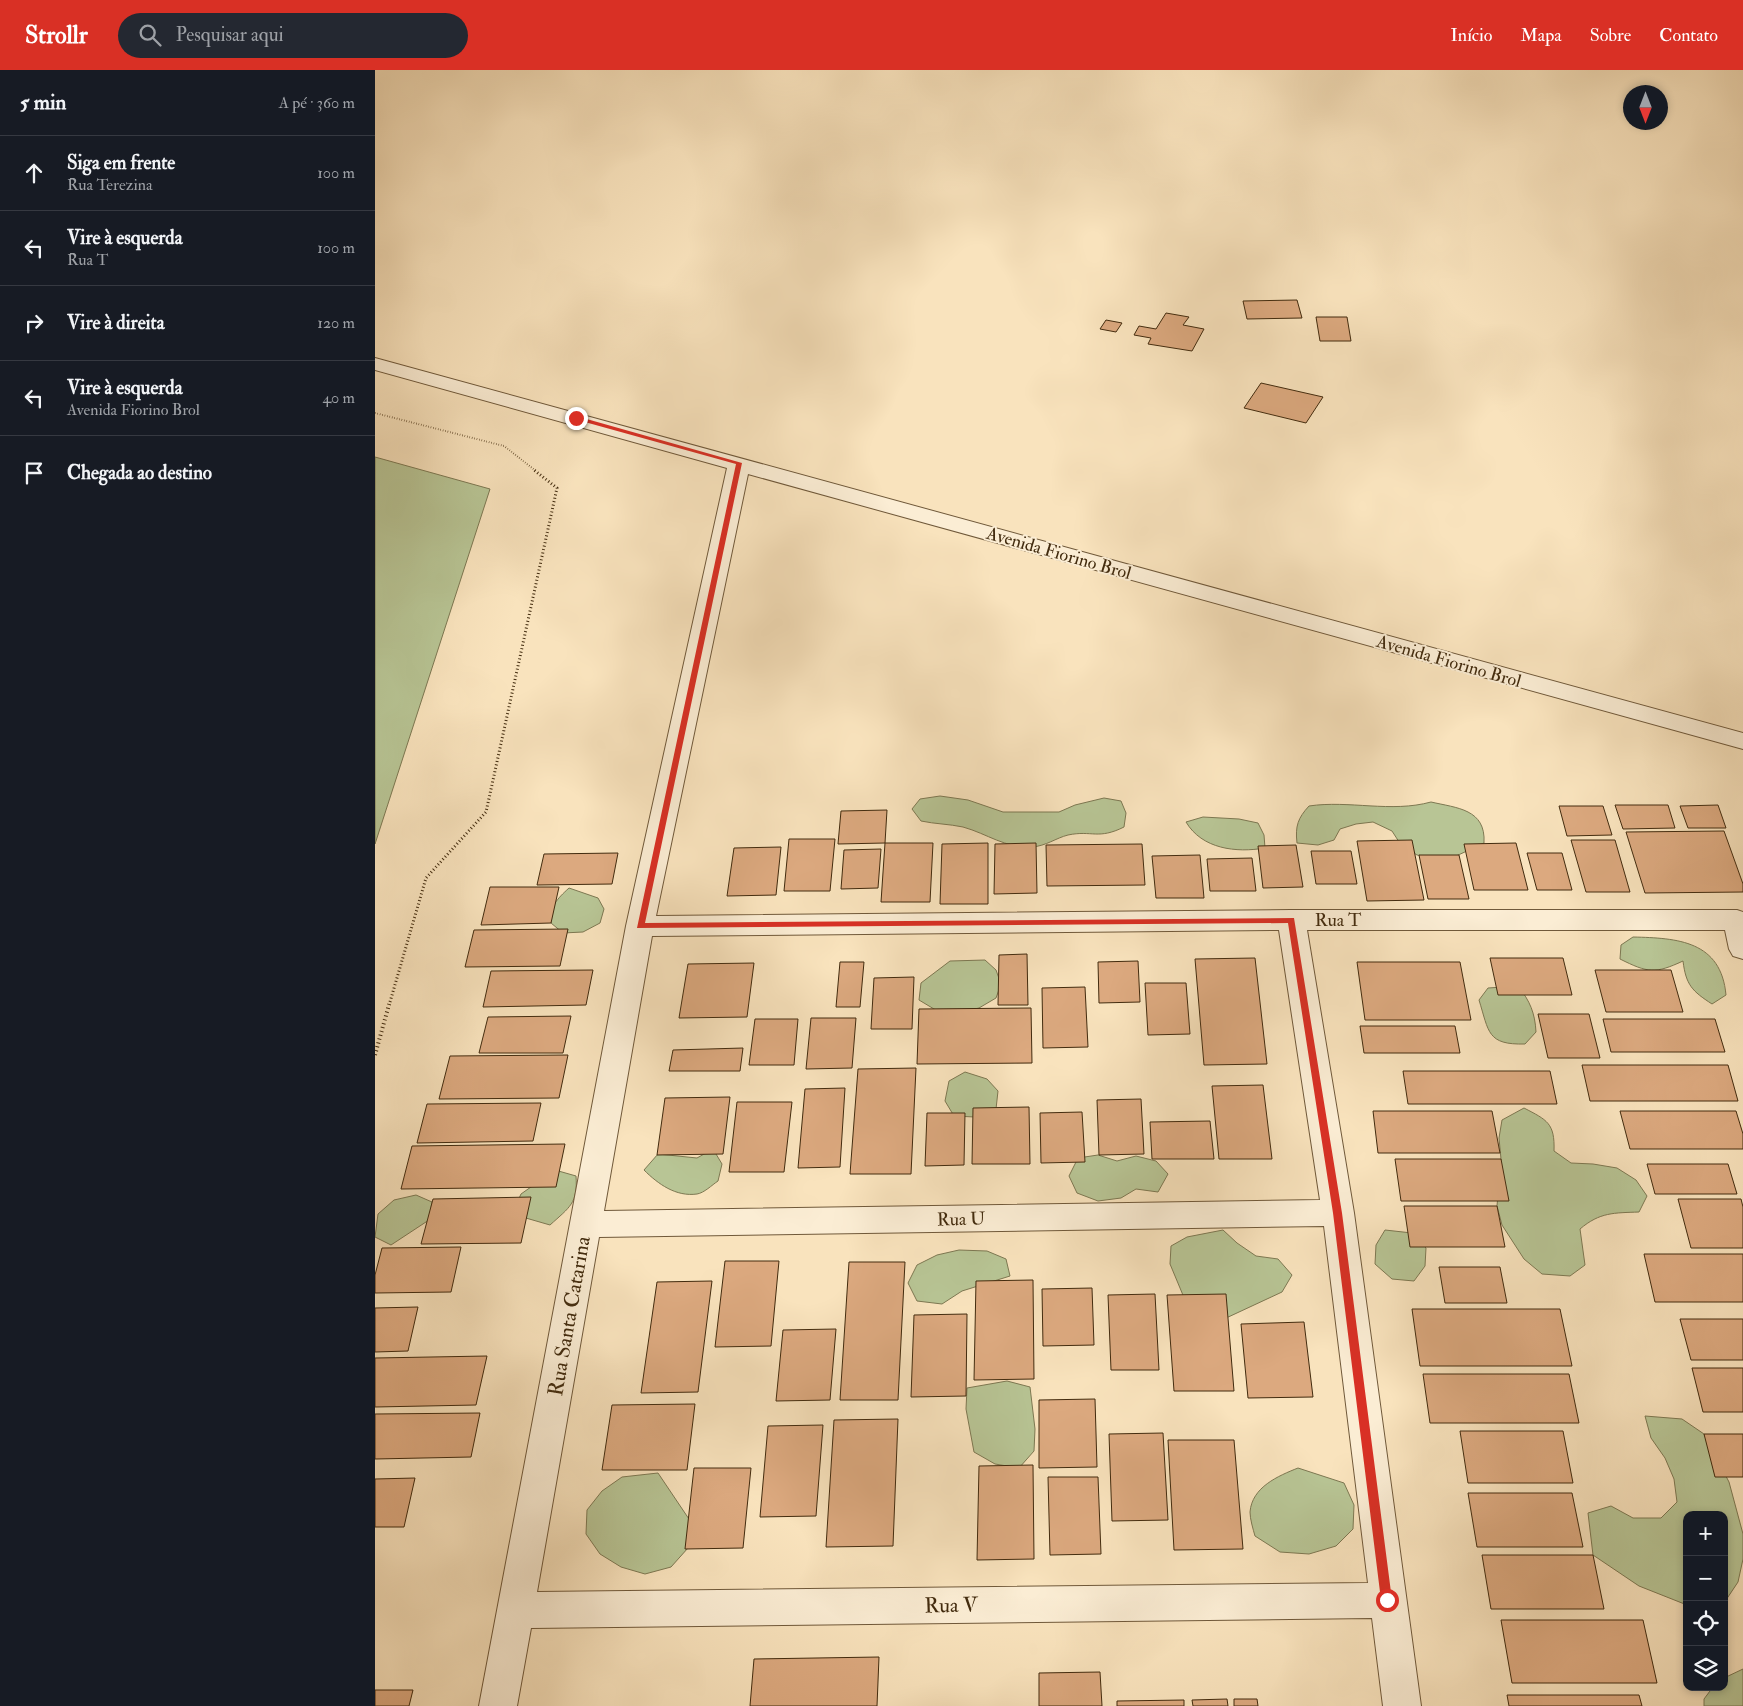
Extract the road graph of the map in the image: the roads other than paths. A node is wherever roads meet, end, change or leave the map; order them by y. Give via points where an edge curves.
1 (375, 364) edge
2 (739, 463) junction
3 (1743, 741) edge
4 (1291, 920) junction
5 (640, 926) junction
6 (1743, 949) edge
7 (1337, 1213) junction
8 (585, 1224) junction
9 (1387, 1600) junction
10 (516, 1610) junction
11 (498, 1706) edge
12 (1401, 1706) edge

1 - 2 street, Avenida Fiorino Brol
2 - 3 street, Avenida Fiorino Brol
2 - 5 street, Rua Santa Catarina
4 - 5 street, Rua T
4 - 6 street, Rua T via 1737,920
4 - 7 street
5 - 8 street, Rua Santa Catarina
7 - 8 street, Rua U
7 - 9 street
8 - 10 street, Rua Santa Catarina
9 - 10 street, Rua V
9 - 12 street
10 - 11 street, Rua Santa Catarina

